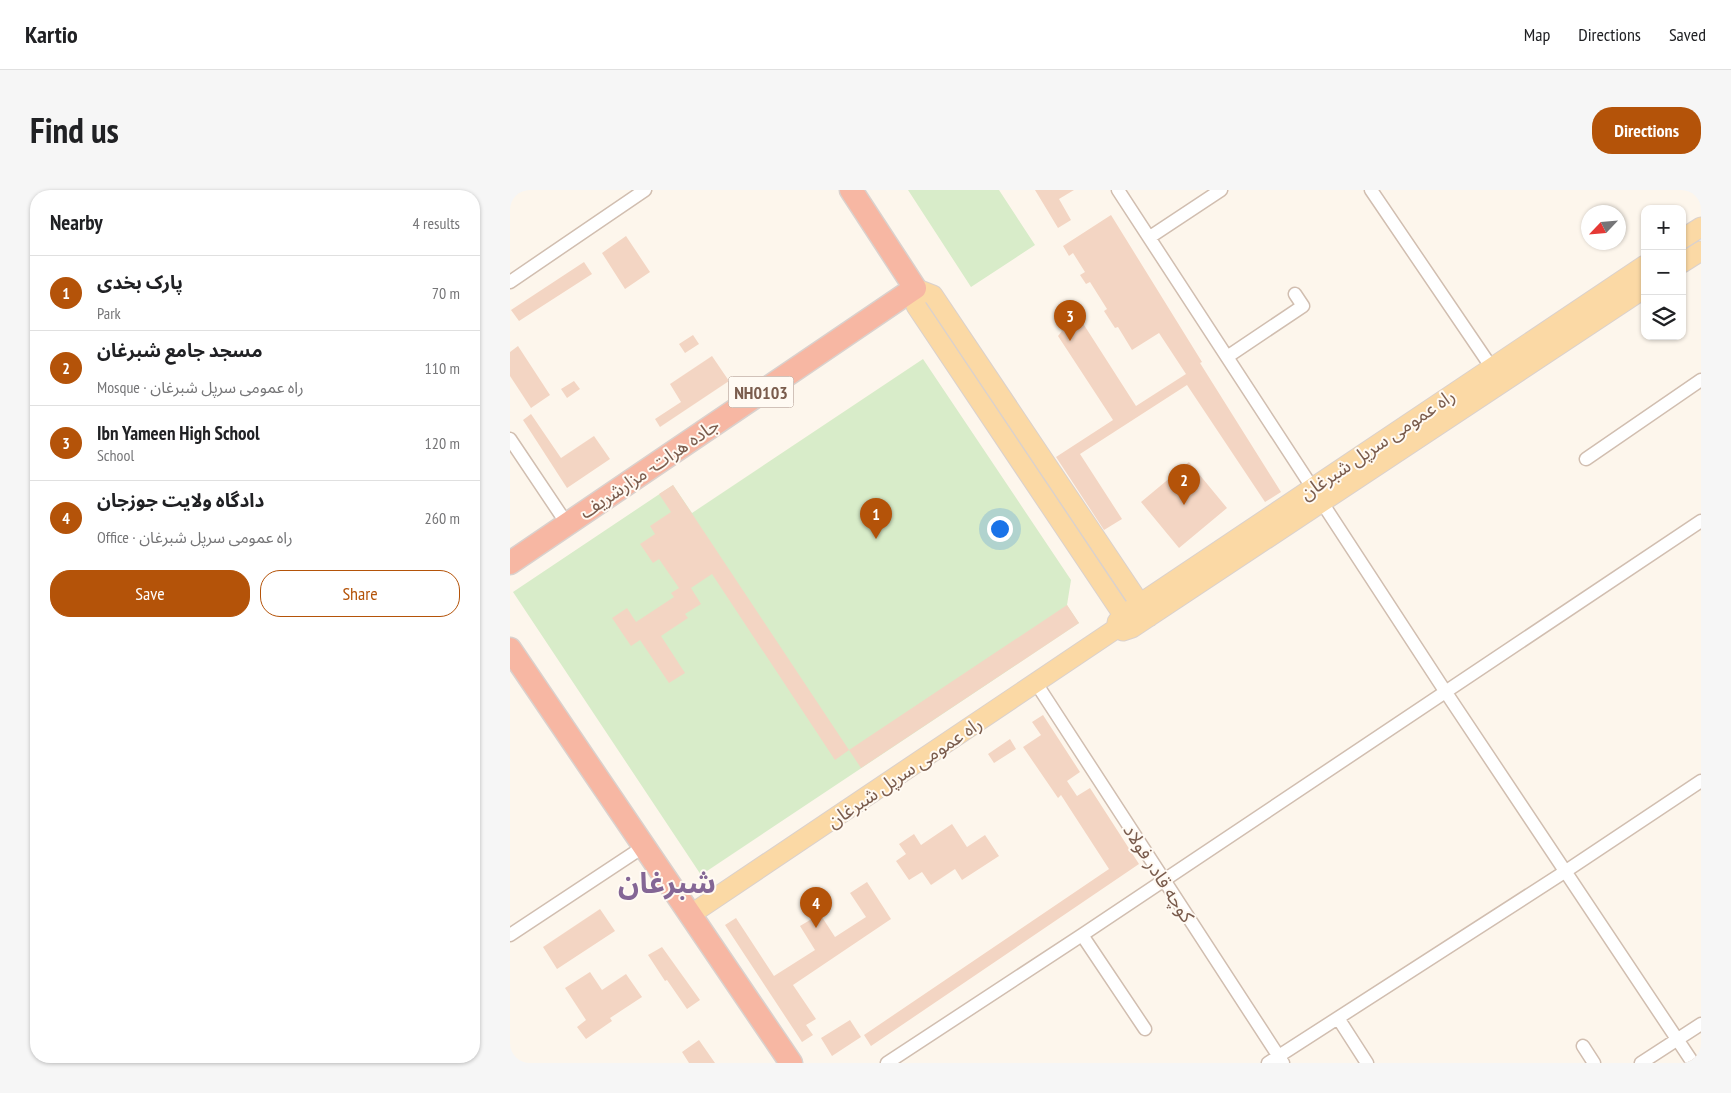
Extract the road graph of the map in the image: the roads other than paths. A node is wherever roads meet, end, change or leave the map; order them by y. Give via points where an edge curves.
1 (645, 190) edge
2 (851, 190) edge
3 (1118, 190) edge
4 (1221, 190) edge
5 (1388, 190) edge
6 (1374, 194) edge
7 (1150, 236) junction
8 (1695, 240) edge
9 (1686, 256) edge
10 (1641, 268) edge
11 (510, 282) edge
12 (915, 288) junction
13 (1641, 291) edge
14 (1295, 294) dead end
15 (1227, 357) junction
16 (1492, 367) junction
17 (1701, 380) edge
18 (1502, 383) junction
19 (510, 439) edge
20 (1586, 459) dead end
21 (1318, 494) junction
22 (1701, 521) edge
23 (567, 524) junction
24 (510, 563) edge
25 (1145, 610) junction
26 (1120, 622) junction
27 (510, 649) edge
28 (1036, 684) junction
29 (1445, 691) junction
30 (1701, 781) edge
31 (643, 846) junction
32 (1566, 871) junction
33 (1164, 881) junction
34 (690, 915) junction
35 (510, 935) edge
36 (1082, 935) junction
37 (1338, 1018) junction
38 (1701, 1024) edge
39 (1144, 1028) dead end
40 (1677, 1039) junction
41 (1583, 1046) dead end
42 (1276, 1061) edge
43 (791, 1063) edge
44 (887, 1063) edge
45 (1367, 1063) edge
46 (1594, 1063) edge
47 (1641, 1063) edge
48 (1693, 1063) edge

1 - 11 street
2 - 12 highway
3 - 7 street
4 - 7 street
5 - 6 street
6 - 16 street
7 - 15 street
8 - 9 main road
10 - 16 main road, راه عمومی سرپل شبرغان
12 - 23 highway, جاده هرات- مزارشریف / NH0103
12 - 25 main road via 933,295
12 - 26 main road via 916,306
13 - 18 main road, راه عمومی سرپل شبرغان
14 - 15 street via 1303,306
15 - 21 street
16 - 18 street
16 - 21 main road, راه عمومی سرپل شبرغان
17 - 20 street
18 - 21 main road, راه عمومی سرپل شبرغان
19 - 23 street
21 - 25 main road, راه عمومی سرپل شبرغان
21 - 29 street
22 - 29 street
23 - 24 highway, جاده هرات- مزارشریف / NH0103
25 - 26 main road, راه عمومی سرپل شبرغان
26 - 28 main road, راه عمومی سرپل شبرغان
27 - 31 highway
28 - 33 street, کوچه قادر فولاد
28 - 34 main road, راه عمومی سرپل شبرغان
29 - 32 street
29 - 33 street
30 - 32 street
31 - 34 highway
31 - 35 street
32 - 37 street
32 - 40 street
33 - 36 street
33 - 42 street, کوچه قادر فولاد
34 - 43 highway
36 - 39 street
36 - 44 street
37 - 42 street
37 - 45 street
38 - 40 street
40 - 47 street
40 - 48 street
41 - 46 street

